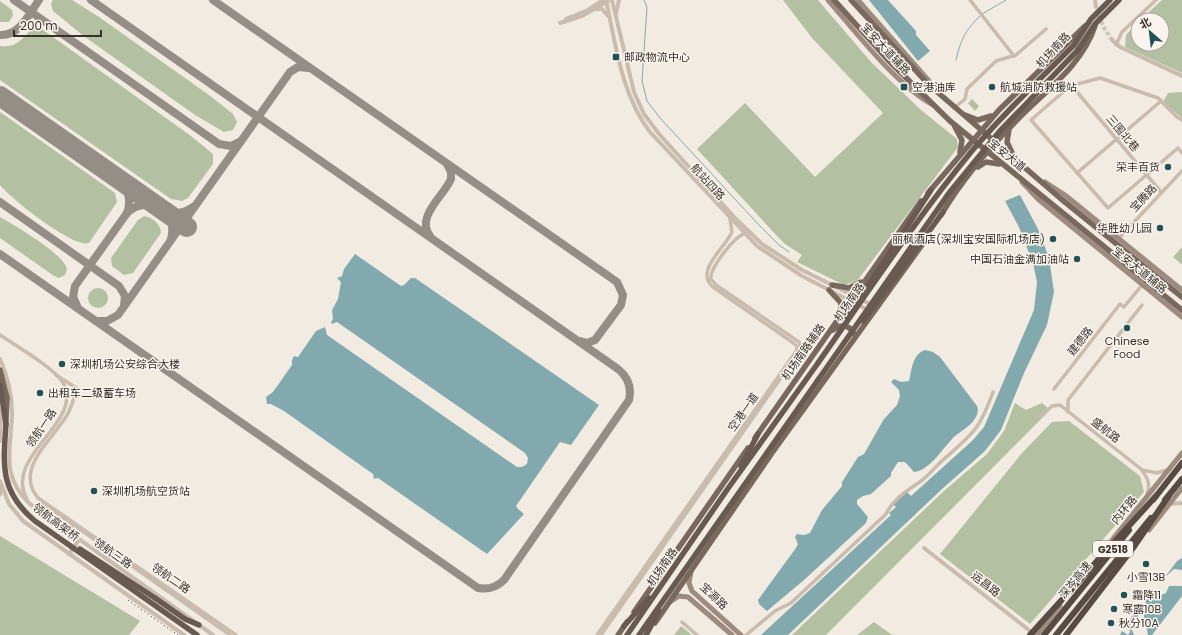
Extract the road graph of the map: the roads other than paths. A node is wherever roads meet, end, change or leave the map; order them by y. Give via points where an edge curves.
1 (598, 0) edge
2 (607, 0) edge
3 (619, 0) edge
4 (828, 0) edge
5 (834, 0) edge
6 (851, 0) edge
7 (858, 0) edge
8 (970, 0) edge
9 (1095, 0) edge
10 (1110, 0) edge
11 (1119, 0) edge
12 (1156, 0) edge
13 (1096, 7) tunnel mouth
14 (593, 8) junction
15 (616, 18) junction
16 (611, 22) junction
17 (1087, 24) junction
18 (1095, 24) junction
19 (1046, 29) dead end
20 (1112, 40) tunnel mouth
21 (1116, 44) junction
22 (1014, 56) junction
23 (1182, 76) edge
24 (1072, 86) junction
25 (940, 95) junction
26 (1161, 101) junction
27 (1005, 104) junction
28 (934, 106) junction
29 (956, 109) junction
30 (999, 110) junction
31 (1019, 118) junction
32 (950, 120) junction
33 (1182, 120) edge
34 (1012, 125) junction
35 (980, 130) junction
36 (1116, 139) junction
37 (972, 140) junction
38 (996, 143) junction
39 (987, 153) junction
40 (1182, 153) edge
41 (957, 158) junction
42 (1016, 160) junction
43 (950, 166) junction
44 (1004, 166) junction
45 (1182, 171) edge
46 (1077, 173) junction
47 (1014, 174) junction
48 (969, 175) junction
49 (1146, 175) junction
50 (1038, 178) junction
51 (931, 190) junction
52 (1161, 192) junction
53 (943, 212) junction
54 (730, 220) junction
55 (744, 234) junction
56 (1119, 238) junction
57 (868, 275) junction
58 (1142, 285) junction
59 (830, 288) junction
60 (1182, 290) edge
61 (852, 298) junction
62 (1182, 298) edge
63 (1142, 305) dead end
64 (876, 310) junction
65 (1182, 310) edge
66 (1182, 317) edge
67 (834, 325) junction
68 (0, 335) edge
69 (824, 339) junction
70 (853, 342) junction
71 (0, 359) edge
72 (818, 363) junction
73 (826, 368) junction
74 (0, 370) edge
75 (56, 375) junction
76 (0, 385) edge
77 (1054, 389) dead end
78 (993, 392) dead end
79 (0, 409) edge
80 (1068, 412) junction
81 (1041, 416) dead end
82 (6, 426) junction
83 (758, 434) junction
84 (0, 441) edge
85 (1182, 453) edge
86 (1182, 463) edge
87 (9, 466) junction
88 (1171, 467) junction
89 (0, 469) edge
90 (1141, 469) junction
91 (1182, 479) edge
92 (0, 481) edge
93 (1, 487) junction
94 (730, 487) junction
95 (1182, 488) edge
96 (1182, 493) edge
97 (0, 496) edge
98 (1156, 496) junction
99 (36, 497) junction
100 (1168, 497) junction
101 (1145, 499) junction
102 (1169, 504) junction
103 (1182, 504) edge
104 (36, 509) junction
105 (73, 525) junction
106 (67, 531) junction
107 (79, 540) junction
108 (69, 545) junction
109 (924, 548) dead end
110 (69, 554) junction
111 (695, 564) junction
112 (666, 578) junction
113 (675, 583) junction
114 (696, 594) junction
115 (692, 600) junction
116 (666, 607) junction
117 (682, 622) dead end
118 (199, 625) junction
119 (624, 626) junction
120 (184, 635) edge
121 (197, 635) edge
122 (213, 635) edge
123 (230, 635) edge
124 (236, 635) edge
125 (598, 635) edge
126 (601, 635) edge
127 (618, 635) edge
128 (627, 635) edge
129 (639, 635) edge
130 (647, 635) edge
131 (697, 635) edge
132 (732, 635) edge
133 (741, 635) edge
134 (746, 635) edge
135 (1030, 635) edge
136 (1036, 635) edge
137 (1044, 635) edge
138 (1056, 635) edge
139 (1065, 635) edge

1 - 14 street
2 - 14 street
2 - 15 street, 航站四路
2 - 16 street, 航站四路
3 - 15 street
4 - 28 main road, 宝安大道辅路 via 901,80 920,98
5 - 28 main road, 宝安大道
6 - 25 main road, 宝安大道 via 916,73
7 - 25 main road, 宝安大道辅路 via 929,79
8 - 22 street
9 - 13 street
10 - 17 highway, 机场南路
11 - 18 highway, 机场南路
12 - 21 street via 1122,32
14 - 14 street via 560,23 575,19
14 - 16 street via 604,11
15 - 59 street, 航站四路 via 634,92 640,108 653,127 755,238 784,260
16 - 54 street, 航站四路 via 625,84 638,115
17 - 27 main road, 机场南路辅路
17 - 72 highway, 机场南路, bridge via 1074,45 999,120 957,169
18 - 31 main road via 1087,45 1074,65
18 - 73 highway, 机场南路, bridge via 1077,51 999,132 949,193
19 - 22 street
20 - 21 street
21 - 23 street
22 - 29 street via 996,61 967,89 964,99
24 - 26 street via 1100,78
24 - 36 street, 三围北巷
24 - 46 street via 1041,109 1041,112 1031,120
25 - 29 main road, 宝安大道
26 - 33 street
26 - 36 street
27 - 30 main road, 机场南路辅路
27 - 31 main road via 1002,111 1005,118 1012,121
28 - 32 main road, 宝安大道
29 - 30 main road via 981,120 989,118
29 - 35 main road, 宝安大道
30 - 35 main road, 机场南路辅路
31 - 34 main road
32 - 37 main road, 宝安大道
32 - 41 main road via 962,140
34 - 38 main road
34 - 42 main road via 1007,139
35 - 37 main road, 机场南路辅路
35 - 38 main road, 宝安大道
36 - 46 street
36 - 49 street, 三围北巷
37 - 39 main road, 宝安大道
37 - 41 main road, 机场南路辅路
38 - 39 main road
38 - 42 main road, 宝安大道
39 - 44 main road, 宝安大道
39 - 48 main road
40 - 49 street via 1178,148
41 - 43 main road, 机场南路辅路
42 - 50 main road, 宝安大道
43 - 48 main road via 958,162 965,165
43 - 51 main road, 机场南路辅路
44 - 47 main road, 宝安大道
44 - 48 main road via 986,162
45 - 52 street, 宝腾路
46 - 49 street via 1108,208
47 - 58 main road, 宝安大道辅路 via 1039,200
47 - 65 main road, 宝安大道
48 - 53 main road
49 - 52 street, 三围北巷
50 - 56 main road, 宝安大道辅路 via 1065,195
50 - 62 main road, 宝安大道
51 - 57 main road, 机场南路辅路
51 - 72 highway, bridge
52 - 56 street, 宝腾路
53 - 64 main road via 921,248
53 - 73 highway, bridge
54 - 55 street, 航站四路
54 - 125 street, 空港一道 via 732,232 708,268 707,281 792,342 797,346 797,350
55 - 59 street, 航站四路 via 781,264
55 - 126 street, 空港一道 via 734,239 712,270 711,279 799,342 801,351
56 - 60 main road, 宝安大道辅路
57 - 59 main road via 852,288
57 - 61 main road, 机场南路辅路
58 - 66 main road, 宝安大道辅路
58 - 77 street, 建德路 via 1124,307 1120,304
59 - 61 street, 航站四路
59 - 67 main road via 842,306
61 - 64 street, 航站四路
61 - 67 main road, 机场南路辅路
63 - 80 street via 1068,400
64 - 70 main road
67 - 69 main road, 机场南路辅路
68 - 75 street, 领航一路
69 - 70 main road via 838,326 845,325 853,332
69 - 83 main road, 机场南路辅路
70 - 111 main road
71 - 82 street, 领航三路 via 10,388
72 - 94 highway, 机场南路
73 - 113 highway, 机场南路, bridge
74 - 82 main road, 领航高架桥 via 7,398
75 - 99 street via 78,390 68,414 30,470 29,483
75 - 104 street, 领航一路 via 67,398 64,409 23,474 23,491
76 - 82 highway
78 - 134 street via 982,420 970,437 891,504 886,514 791,603 775,611
79 - 82 street, 领航三路
80 - 81 street, 盛航路 via 1060,405 1052,406
80 - 90 street, 盛航路
82 - 84 street, 领航三路
82 - 87 street, 领航三路
82 - 108 highway, 领航高架桥, bridge via 4,473 13,498 29,516
83 - 94 highway
83 - 119 main road, 机场南路辅路
85 - 88 main road, 内环路
86 - 98 highway, 深岑高速 / G2518
87 - 89 street via 6,470
87 - 104 street, 领航三路 via 18,491
88 - 90 street via 1157,473
88 - 101 main road, 内环路
90 - 101 street via 1149,485
91 - 100 highway, 深岑高速 / G2518
92 - 93 street
93 - 97 street
93 - 110 street via 17,515
94 - 112 highway, 机场南路
95 - 96 street
95 - 102 main road
98 - 135 highway, bridge
98 - 137 highway, 深岑高速 / G2518, bridge
99 - 105 street, 领航二路
99 - 124 street, 领航二路
100 - 138 highway, 深岑高速 / G2518, bridge
100 - 139 highway, bridge via 1133,548
101 - 136 main road, 内环路
102 - 103 street
102 - 139 main road
104 - 106 street, 领航三路
105 - 106 street
105 - 123 street, 领航二路
106 - 107 street, 领航三路
107 - 110 street
107 - 118 street, 领航三路
108 - 118 highway, bridge via 87,553
108 - 121 highway, 领航高架桥, bridge
109 - 136 street, 运昌路
110 - 120 street
111 - 114 main road, 宝源路 via 689,580
111 - 116 main road
112 - 119 highway
112 - 128 highway, 机场南路
113 - 129 highway, 机场南路
113 - 130 highway
114 - 115 main road via 690,594
114 - 133 main road, 宝源路
115 - 116 main road, 宝源路 via 679,596
115 - 132 main road, 宝源路
116 - 130 main road
117 - 131 street
118 - 122 street, 领航三路
119 - 127 main road, 机场南路辅路

